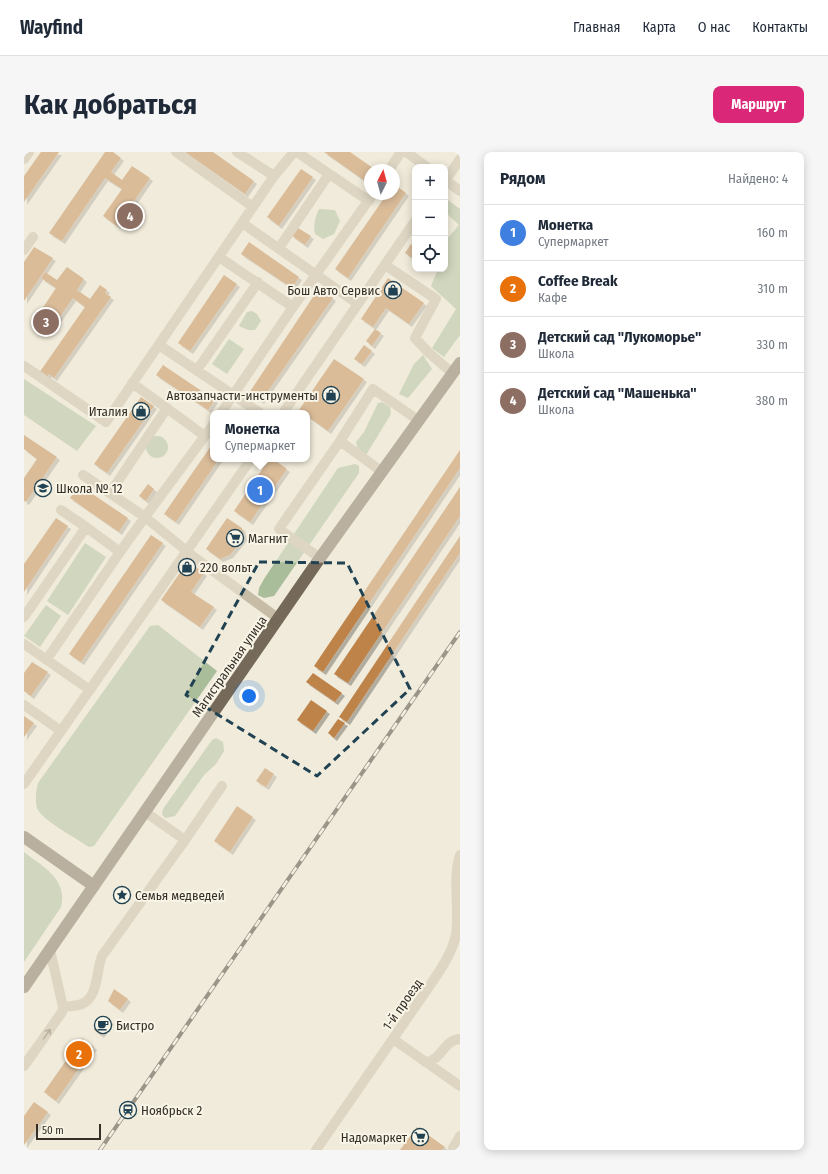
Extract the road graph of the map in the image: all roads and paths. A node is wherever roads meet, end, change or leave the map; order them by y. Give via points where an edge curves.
1 (29, 152) edge
2 (176, 152) edge
3 (237, 152) edge
4 (294, 152) edge
5 (297, 152) edge
6 (401, 152) edge
7 (406, 152) edge
8 (24, 159) edge
9 (459, 161) edge
10 (393, 164) edge
11 (423, 164) edge
12 (329, 174) junction
13 (274, 176) junction
14 (448, 176) edge
15 (448, 182) edge
16 (460, 191) edge
17 (364, 193) edge
18 (369, 200) edge
19 (253, 207) junction
20 (242, 223) junction
21 (412, 225) edge
22 (33, 238) dead end
23 (279, 248) junction
24 (24, 250) edge
25 (219, 257) junction
26 (385, 265) junction
27 (318, 274) junction
28 (258, 282) junction
29 (358, 304) junction
30 (293, 307) junction
31 (159, 345) junction
32 (460, 362) edge
33 (24, 366) edge
34 (197, 370) junction
35 (452, 373) junction
36 (132, 383) junction
37 (234, 394) junction
38 (167, 408) junction
39 (223, 410) edge
40 (256, 410) edge
41 (285, 410) edge
42 (418, 420) junction
43 (210, 429) edge
44 (205, 436) junction
45 (340, 441) junction
46 (249, 462) edge
47 (381, 471) junction
48 (82, 475) dead end
49 (110, 493) junction
50 (61, 510) dead end
51 (145, 517) junction
52 (86, 527) junction
53 (120, 552) junction
54 (187, 552) junction
55 (320, 558) junction
56 (24, 617) edge
57 (279, 619) junction
58 (24, 644) edge
59 (47, 659) junction
60 (90, 690) junction
61 (24, 706) edge
62 (61, 731) junction
63 (24, 784) edge
64 (222, 786) dead end
65 (145, 812) junction
66 (24, 838) edge
67 (185, 840) junction
68 (460, 855) edge
69 (458, 871) edge
70 (94, 886) junction
71 (50, 950) junction
72 (24, 987) edge
73 (63, 1007) junction
74 (460, 1038) edge
75 (393, 1039) junction
76 (436, 1064) junction
77 (24, 1066) edge
78 (460, 1086) edge
79 (460, 1136) edge
80 (316, 1150) edge
81 (454, 1150) edge

1 - 8 street
2 - 19 street
3 - 13 street
4 - 13 street
5 - 12 street
6 - 10 street
7 - 11 street
9 - 14 street
12 - 17 street
12 - 23 street
13 - 19 street
15 - 16 street
18 - 27 street
19 - 20 street
20 - 23 street
20 - 25 street
21 - 26 street
22 - 24 street
23 - 27 street
25 - 28 street
25 - 31 street
26 - 29 street
26 - 35 street via 436,299 415,338
27 - 29 street
27 - 30 street
28 - 30 street
28 - 34 street
29 - 41 street
30 - 37 street
31 - 34 street
31 - 36 street
32 - 35 main road, Магистральная улица
33 - 36 street via 106,422
34 - 37 street
35 - 42 main road, Магистральная улица
36 - 38 street
37 - 39 street
37 - 40 street
38 - 44 street
38 - 49 street
42 - 45 street via 373,389
42 - 47 main road, Магистральная улица
43 - 44 street
44 - 51 street
45 - 47 street
45 - 55 street via 279,529
46 - 54 street
47 - 55 main road, Магистральная улица
48 - 49 street
49 - 51 street
50 - 52 street
51 - 53 street
51 - 54 street
52 - 53 street
52 - 56 street
53 - 59 street
54 - 57 street
54 - 60 street
55 - 57 main road, Магистральная улица
57 - 65 main road, Магистральная улица
58 - 59 street
59 - 60 street
60 - 62 street
61 - 62 street
62 - 63 street
64 - 67 street
65 - 67 street
65 - 70 main road, Магистральная улица
66 - 70 main road
67 - 73 street via 102,956 96,988 81,1005
68 - 69 street, 1-й проезд
69 - 75 street, 1-й проезд via 457,924 452,947 433,982
70 - 71 main road, Магистральная улица
71 - 72 main road, Магистральная улица
71 - 73 street
77 -> 73 street
74 - 76 street via 447,1045
75 - 76 street via 425,1062
75 - 80 street, 1-й проезд
76 - 78 street
79 - 81 street

